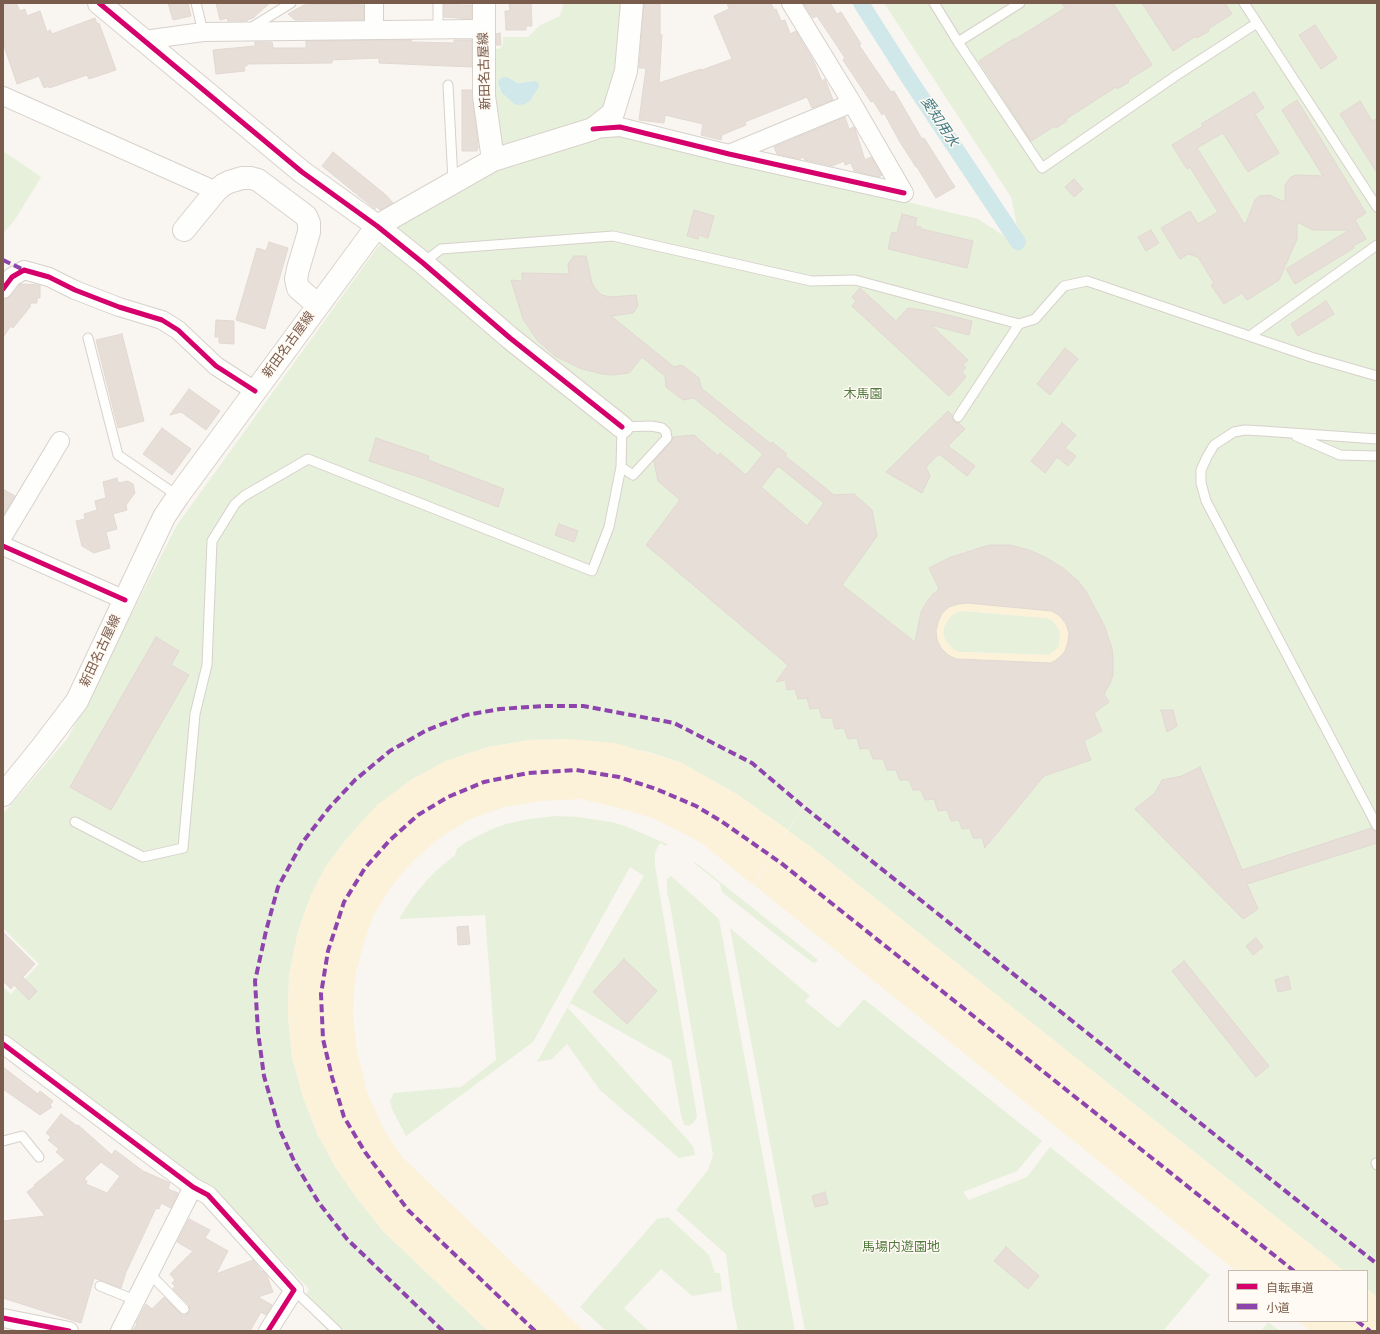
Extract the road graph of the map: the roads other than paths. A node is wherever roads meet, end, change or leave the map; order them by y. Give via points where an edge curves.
1 (99, 3) edge
2 (196, 3) edge
3 (291, 3) edge
4 (374, 3) edge
5 (438, 3) edge
6 (484, 3) edge
7 (632, 3) edge
8 (791, 3) edge
9 (934, 3) edge
10 (1020, 3) edge
11 (1244, 3) edge
12 (1257, 23) junction
13 (374, 30) junction
14 (438, 30) junction
15 (244, 31) junction
16 (203, 32) junction
17 (483, 32) junction
18 (144, 40) junction
19 (958, 42) junction
20 (448, 85) dead end
21 (3, 96) edge
22 (852, 103) junction
23 (593, 129) junction
24 (729, 154) junction
25 (493, 160) junction
26 (453, 183) junction
27 (216, 191) junction
28 (1377, 207) edge
29 (377, 226) junction
30 (184, 230) dead end
31 (1377, 246) edge
32 (423, 263) junction
33 (3, 289) edge
34 (318, 305) junction
35 (1019, 324) junction
36 (1250, 336) junction
37 (88, 338) dead end
38 (1377, 376) edge
39 (255, 391) junction
40 (958, 417) dead end
41 (622, 427) junction
42 (1289, 433) junction
43 (1377, 440) edge
44 (60, 441) dead end
45 (1377, 456) edge
46 (621, 467) junction
47 (178, 496) junction
48 (3, 536) edge
49 (3, 546) edge
50 (125, 600) junction
51 (3, 795) edge
52 (75, 822) dead end
53 (1377, 826) edge
54 (3, 1044) edge
55 (3, 1141) edge
56 (39, 1157) dead end
57 (193, 1187) junction
58 (149, 1273) junction
59 (100, 1286) dead end
60 (294, 1290) junction
61 (135, 1300) junction
62 (184, 1309) dead end
63 (3, 1318) edge
64 (69, 1331) edge
65 (120, 1331) edge
66 (268, 1331) edge
67 (337, 1331) edge

1 - 18 street
2 - 16 lane
3 - 15 lane
4 - 13 street
5 - 14 lane
6 - 17 street, 新田名古屋線
7 - 23 street via 626,70 613,113
8 - 22 street
9 - 19 lane
10 - 19 lane
11 - 12 lane
12 - 19 lane via 1042,168
12 - 28 lane
13 - 14 street
13 - 15 street
14 - 17 street via 474,29
15 - 16 street
16 - 18 street
17 - 25 street, 新田名古屋線 via 484,96
18 - 29 street via 302,172
20 - 26 lane
21 - 27 street
22 - 24 street
22 - 24 street via 904,193
23 - 24 street via 620,128
23 - 25 street
25 - 26 street, 新田名古屋線
26 - 29 street, 新田名古屋線
27 - 30 street
27 - 34 street via 229,182 251,178 258,180 306,216 309,232 296,279 298,288
29 - 32 street
29 - 34 street, 新田名古屋線
31 - 36 lane
32 - 35 lane via 441,249 613,236 811,281 855,280
32 - 41 street via 510,338
33 - 39 street via 12,277 24,270 49,277 74,290 119,307 162,320 178,330 216,366
34 - 39 street, 新田名古屋線
35 - 36 lane via 1035,319 1064,286 1087,281
35 - 40 lane
36 - 38 lane
37 - 47 lane via 118,455
39 - 47 street, 新田名古屋線
41 - 46 lane
41 - 46 lane via 662,428 667,438 633,475
42 - 43 lane
42 - 45 lane via 1340,455
42 - 53 lane via 1245,430 1230,434 1214,445 1201,470 1201,483 1206,501
44 - 48 street
46 - 52 lane via 609,527 592,571 308,459 244,496 235,504 212,541 208,665 195,714 183,848 143,857
47 - 50 street, 新田名古屋線 via 164,517
49 - 50 street
50 - 51 street, 新田名古屋線 via 77,701
54 - 57 street
55 - 56 lane via 22,1136
57 - 58 street
57 - 60 street via 208,1196
58 - 61 street
58 - 62 lane
59 - 61 lane
60 - 66 street
60 - 67 lane
61 - 65 street
63 - 64 street

